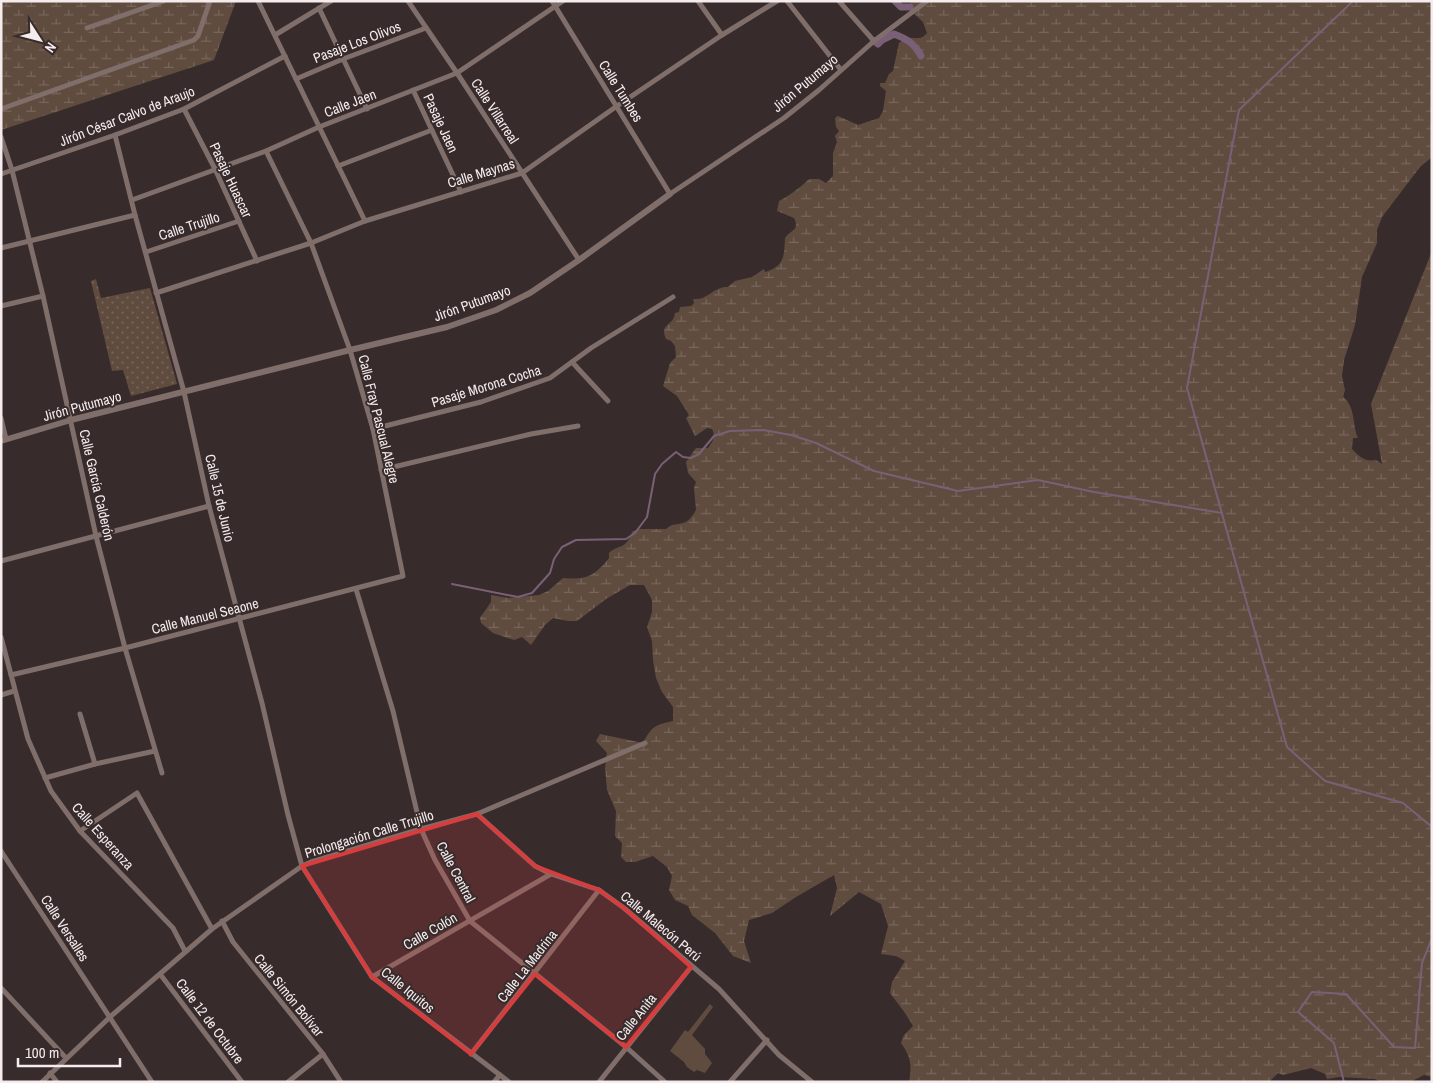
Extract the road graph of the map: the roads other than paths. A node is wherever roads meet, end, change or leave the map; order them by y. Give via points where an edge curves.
1 (164, 1) edge
2 (210, 1) edge
3 (258, 1) edge
4 (331, 1) edge
5 (408, 1) edge
6 (563, 1) edge
7 (698, 1) edge
8 (777, 1) edge
9 (787, 1) edge
10 (839, 1) edge
11 (928, 1) edge
12 (554, 4) edge
13 (319, 8) junction
14 (87, 28) dead end
15 (426, 28) junction
16 (275, 35) junction
17 (722, 35) junction
18 (874, 41) junction
19 (285, 56) junction
20 (343, 59) junction
21 (841, 70) junction
22 (457, 73) junction
23 (296, 79) junction
24 (413, 90) junction
25 (617, 106) junction
26 (1, 109) edge
27 (184, 109) junction
28 (367, 109) junction
29 (319, 127) junction
30 (432, 130) junction
31 (115, 135) junction
32 (1, 137) edge
33 (266, 151) junction
34 (338, 166) junction
35 (214, 169) junction
36 (12, 170) junction
37 (522, 173) junction
38 (1, 174) edge
39 (460, 192) junction
40 (670, 194) junction
41 (132, 200) junction
42 (135, 215) junction
43 (239, 221) junction
44 (365, 221) junction
45 (30, 241) junction
46 (311, 244) junction
47 (1, 248) edge
48 (146, 252) junction
49 (579, 260) junction
50 (257, 261) junction
51 (156, 293) junction
52 (43, 296) junction
53 (673, 297) dead end
54 (1, 306) edge
55 (350, 350) junction
56 (572, 362) junction
57 (184, 392) junction
58 (608, 401) dead end
59 (1, 418) edge
60 (71, 420) junction
61 (578, 426) dead end
62 (373, 429) junction
63 (4, 440) edge
64 (381, 470) junction
65 (209, 506) junction
66 (96, 536) junction
67 (1, 560) edge
68 (403, 576) joint
69 (356, 589) junction
70 (238, 618) junction
71 (1, 637) edge
72 (125, 648) junction
73 (11, 675) junction
74 (14, 691) junction
75 (1, 695) edge
76 (80, 714) dead end
77 (645, 743) dead end
78 (155, 750) junction
79 (95, 764) junction
80 (162, 773) dead end
81 (45, 778) junction
82 (477, 814) junction
83 (422, 829) junction
84 (80, 831) junction
85 (2, 855) edge
86 (302, 866) junction
87 (551, 874) junction
88 (599, 890) junction
89 (222, 921) junction
90 (470, 921) junction
91 (212, 929) junction
92 (185, 952) junction
93 (691, 967) junction
94 (160, 974) junction
95 (534, 974) junction
96 (372, 977) junction
97 (1, 988) edge
98 (110, 1017) junction
99 (767, 1040) junction
100 (626, 1047) junction
101 (323, 1054) junction
102 (471, 1054) junction
103 (66, 1058) junction
104 (50, 1074) junction
105 (500, 1075) junction
106 (42, 1082) edge
107 (57, 1082) edge
108 (152, 1082) edge
109 (242, 1082) edge
110 (288, 1082) edge
111 (341, 1082) edge
112 (494, 1082) edge
113 (509, 1082) edge
114 (599, 1082) edge
115 (665, 1082) edge
116 (730, 1082) edge
117 (812, 1082) edge

1 - 14 street
2 - 26 street via 194,40
3 - 16 street
4 - 13 street
5 - 15 street, Calle Villarreal
6 - 12 street, Calle Jaen
7 - 17 street
8 - 17 street, Calle Maynas
9 - 21 street
10 - 18 street
11 - 18 street, Jirón Putumayo
12 - 22 street, Calle Jaen
12 - 25 street, Calle Tumbes
13 - 16 street
13 - 20 street
15 - 20 street, Pasaje Los Olivos
15 - 22 street, Calle Villarreal
16 - 19 street
17 - 25 street, Calle Maynas
18 - 21 street, Jirón Putumayo
19 - 23 street
19 - 27 street, Jirón César Calvo de Araujo
20 - 23 street, Pasaje Los Olivos
20 - 28 street
21 - 40 street, Jirón Putumayo via 784,118
22 - 24 street, Calle Jaen
22 - 37 street, Calle Villarreal
23 - 29 street
24 - 28 street, Calle Jaen
24 - 30 street, Pasaje Jaen
25 - 37 street, Calle Maynas
25 - 40 street, Calle Tumbes
27 - 31 street, Jirón César Calvo de Araujo
27 - 35 street, Pasaje Huascar
28 - 29 street, Calle Jaen
29 - 33 street, Calle Jaen
29 - 34 street
30 - 34 street
30 - 39 street, Pasaje Jaen
31 - 36 street, Jirón César Calvo de Araujo
31 - 41 street, Calle 15 de Junio
32 - 36 street, Calle García Calderón
33 - 35 street, Calle Jaen
33 - 46 street, Calle Fray Pascual Alegre
34 - 44 street
35 - 41 street, Calle Jaen
35 - 43 street, Pasaje Huascar
36 - 38 street, Jirón César Calvo de Araujo
36 - 45 street, Calle García Calderón
37 - 39 street, Calle Maynas
37 - 49 street, Calle Villarreal
39 - 44 street, Calle Maynas
40 - 49 street, Jirón Putumayo
41 - 42 street, Calle 15 de Junio
42 - 45 street
42 - 48 street, Calle 15 de Junio
43 - 48 street, Calle Trujillo
43 - 50 street, Pasaje Huascar
44 - 46 street, Calle Maynas
45 - 47 street
45 - 52 street, Calle García Calderón
46 - 50 street, Calle Maynas
46 - 55 street, Calle Fray Pascual Alegre
48 - 51 street, Calle 15 de Junio
49 - 55 street, Jirón Putumayo via 530,293 496,310 447,327
50 - 51 street, Calle Maynas
51 - 57 street, Calle 15 de Junio
52 - 54 street
52 - 60 street, Calle García Calderón
53 - 56 street, Pasaje Morona Cocha
55 - 57 street, Jirón Putumayo
55 - 62 street, Calle Fray Pascual Alegre
56 - 58 street
56 - 62 street, Pasaje Morona Cocha via 550,378 481,402
57 - 60 street, Jirón Putumayo
57 - 65 street, Calle 15 de Junio
59 - 63 street
60 - 63 street, Jirón Putumayo
60 - 66 street, Calle García Calderón
61 - 64 street
62 - 64 street, Calle Fray Pascual Alegre
64 - 68 street, Calle Fray Pascual Alegre
65 - 66 street
65 - 70 street, Calle 15 de Junio
66 - 67 street
66 - 72 street, Calle García Calderón
68 - 69 street, Calle Manuel Seaone
69 - 70 street, Calle Manuel Seaone
69 - 83 street, Calle Central via 394,711
70 - 72 street, Calle Manuel Seaone
70 - 86 street, Calle 15 de Junio
71 - 73 street, Calle Esperanza
72 - 73 street, Calle Manuel Seaone
72 - 78 street, Calle García Calderón
73 - 74 street, Calle Esperanza
74 - 75 street
74 - 81 street, Calle Esperanza via 28,739
76 - 79 street
77 - 82 street, Prolongación Calle Trujillo
78 - 79 street
78 - 80 street, Calle García Calderón
79 - 81 street
81 - 84 street, Calle Esperanza
82 - 83 street, Prolongación Calle Trujillo
82 - 87 street, Calle Malecón Perú via 535,866
83 - 86 street, Prolongación Calle Trujillo
83 - 90 street, Calle Central via 435,860
84 - 91 street via 137,793
84 - 92 street, Calle Esperanza via 173,928
85 - 98 street, Calle Versalles
86 - 89 street, Prolongación Calle Trujillo
86 - 96 street, Calle Iquitos
87 - 88 street, Calle Malecón Perú
87 - 90 street, Calle Colón
88 - 93 street, Calle Malecón Perú
88 - 95 street, Calle La Madrina
89 - 91 street, Prolongación Calle Trujillo
89 - 101 street, Calle Simón Bolívar via 233,942
90 - 95 street, Calle Central
90 - 96 street, Calle Colón
91 - 92 street, Prolongación Calle Trujillo
92 - 94 street, Prolongación Calle Trujillo
93 - 99 street, Calle Malecón Perú via 719,989
93 - 100 street, Calle Anita
94 - 98 street, Prolongación Calle Trujillo
94 - 109 street, Calle 12 de Octubre
95 - 100 street, Calle Central
95 - 102 street, Calle La Madrina
96 - 102 street, Calle Iquitos
97 - 103 street
98 - 103 street, Prolongación Calle Trujillo
98 - 108 street, Calle Versalles
99 - 116 street
99 - 117 street, Calle Malecón Perú via 779,1055
100 - 114 street, Calle Anita
100 - 115 street, Calle Central
101 - 110 street
101 - 111 street, Calle Simón Bolívar
102 - 105 street, Calle Iquitos
103 - 104 street, Prolongación Calle Trujillo
104 - 106 street, Prolongación Calle Trujillo
104 - 107 street
105 - 112 street
105 - 113 street, Calle Iquitos

